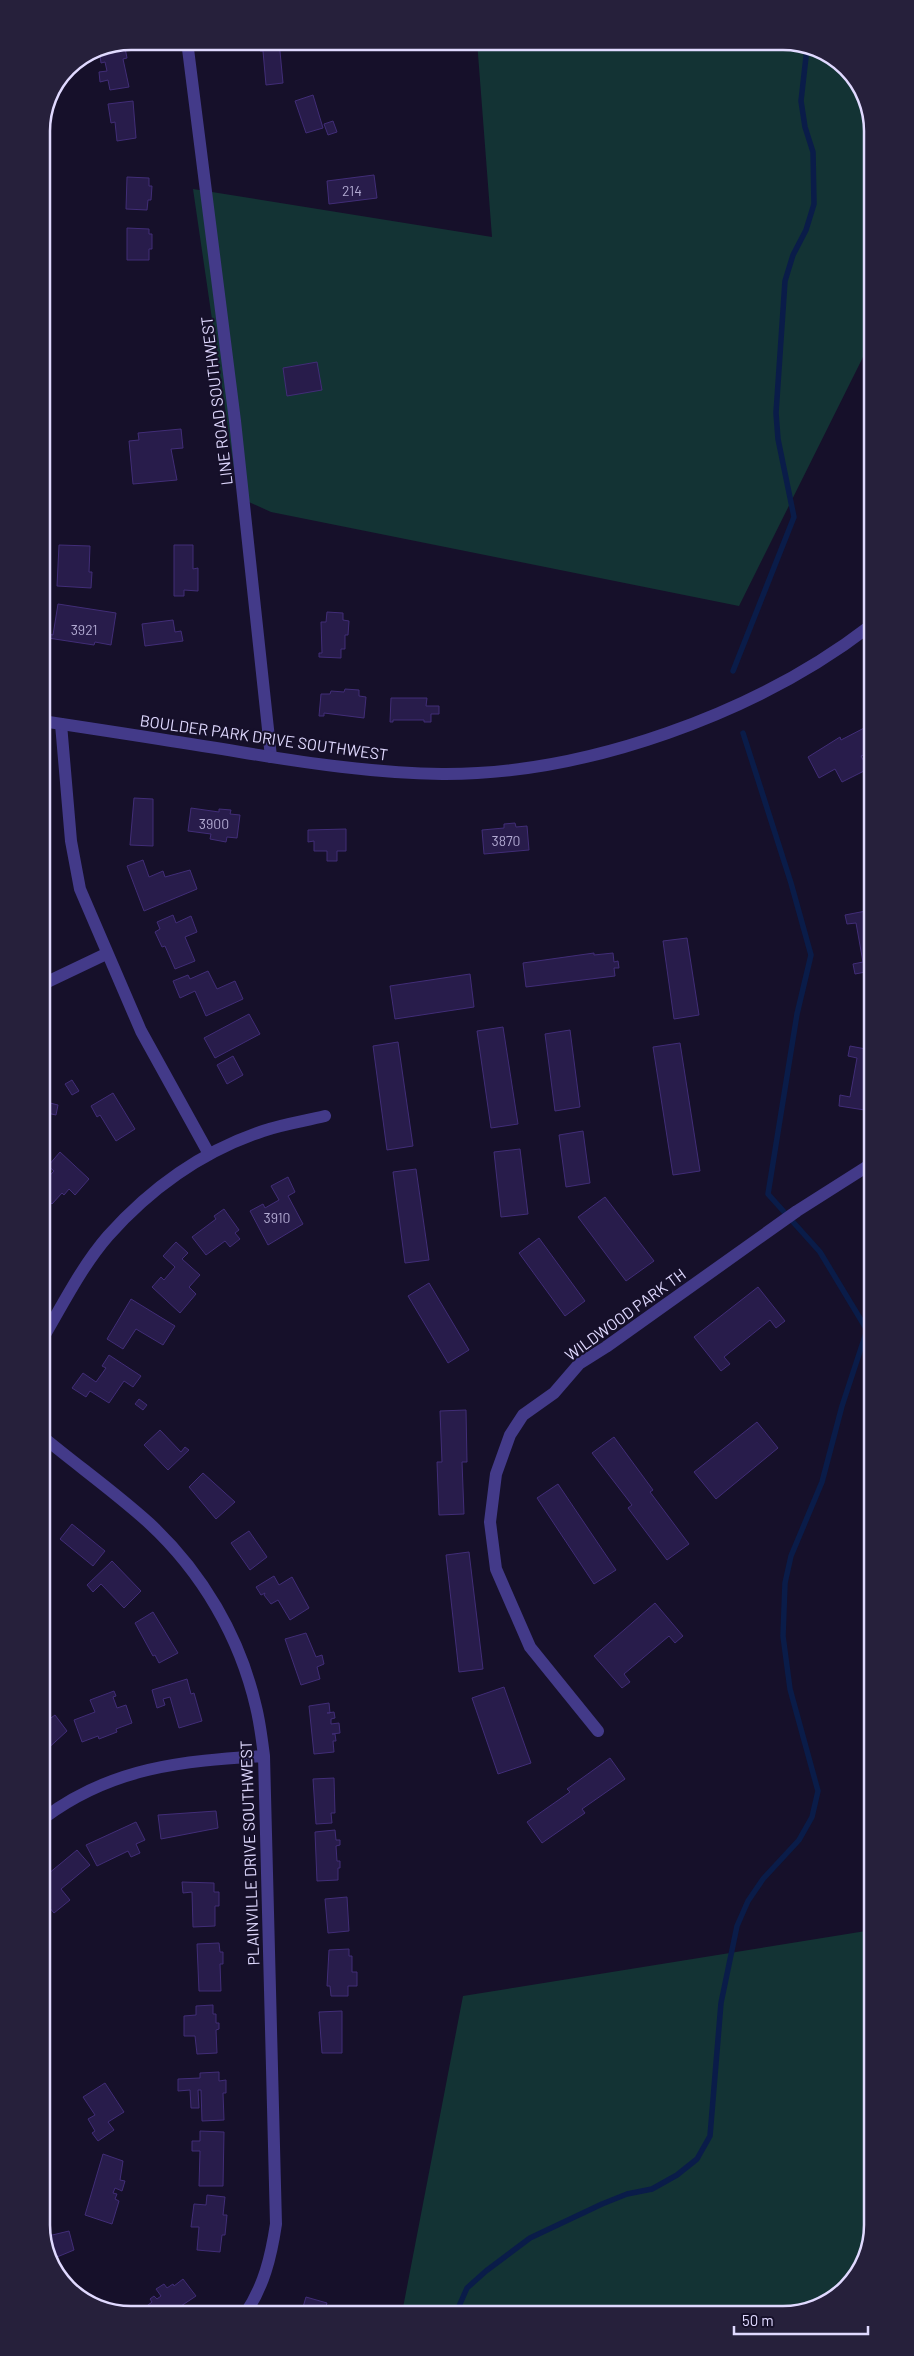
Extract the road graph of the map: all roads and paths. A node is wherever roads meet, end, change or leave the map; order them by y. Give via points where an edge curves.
1 (188, 50) edge
2 (864, 631) edge
3 (50, 722) edge
4 (61, 724) junction
5 (272, 757) junction
6 (106, 954) junction
7 (50, 981) edge
8 (326, 1116) dead end
9 (209, 1154) junction
10 (864, 1168) edge
11 (50, 1326) edge
12 (50, 1443) edge
13 (598, 1732) dead end
14 (264, 1756) junction
15 (50, 1814) edge
16 (249, 2306) edge

1 - 5 street, LINE ROAD SOUTHWEST via 234,412
2 - 5 street, BOULDER PARK DRIVE SOUTHWEST via 843,648 775,687 683,728 599,754 522,768 444,774 361,770
3 - 4 street, BOULDER PARK DRIVE SOUTHWEST
4 - 5 street, BOULDER PARK DRIVE SOUTHWEST
4 - 6 street via 71,841 78,880
6 - 7 street
6 - 9 street via 141,1031
8 - 9 street via 263,1130
9 - 11 street via 152,1192 107,1237
10 - 13 street, WILDWOOD PARK TH via 797,1211 578,1364 554,1393 522,1415 510,1435 496,1474 490,1522 496,1569 530,1647
12 - 14 street, PLAINVILLE DRIVE SOUTHWEST via 150,1524 198,1578 224,1618 243,1662 257,1708
14 - 15 street via 193,1760 155,1766 108,1782
14 - 16 street, PLAINVILLE DRIVE SOUTHWEST via 276,2224 264,2279

